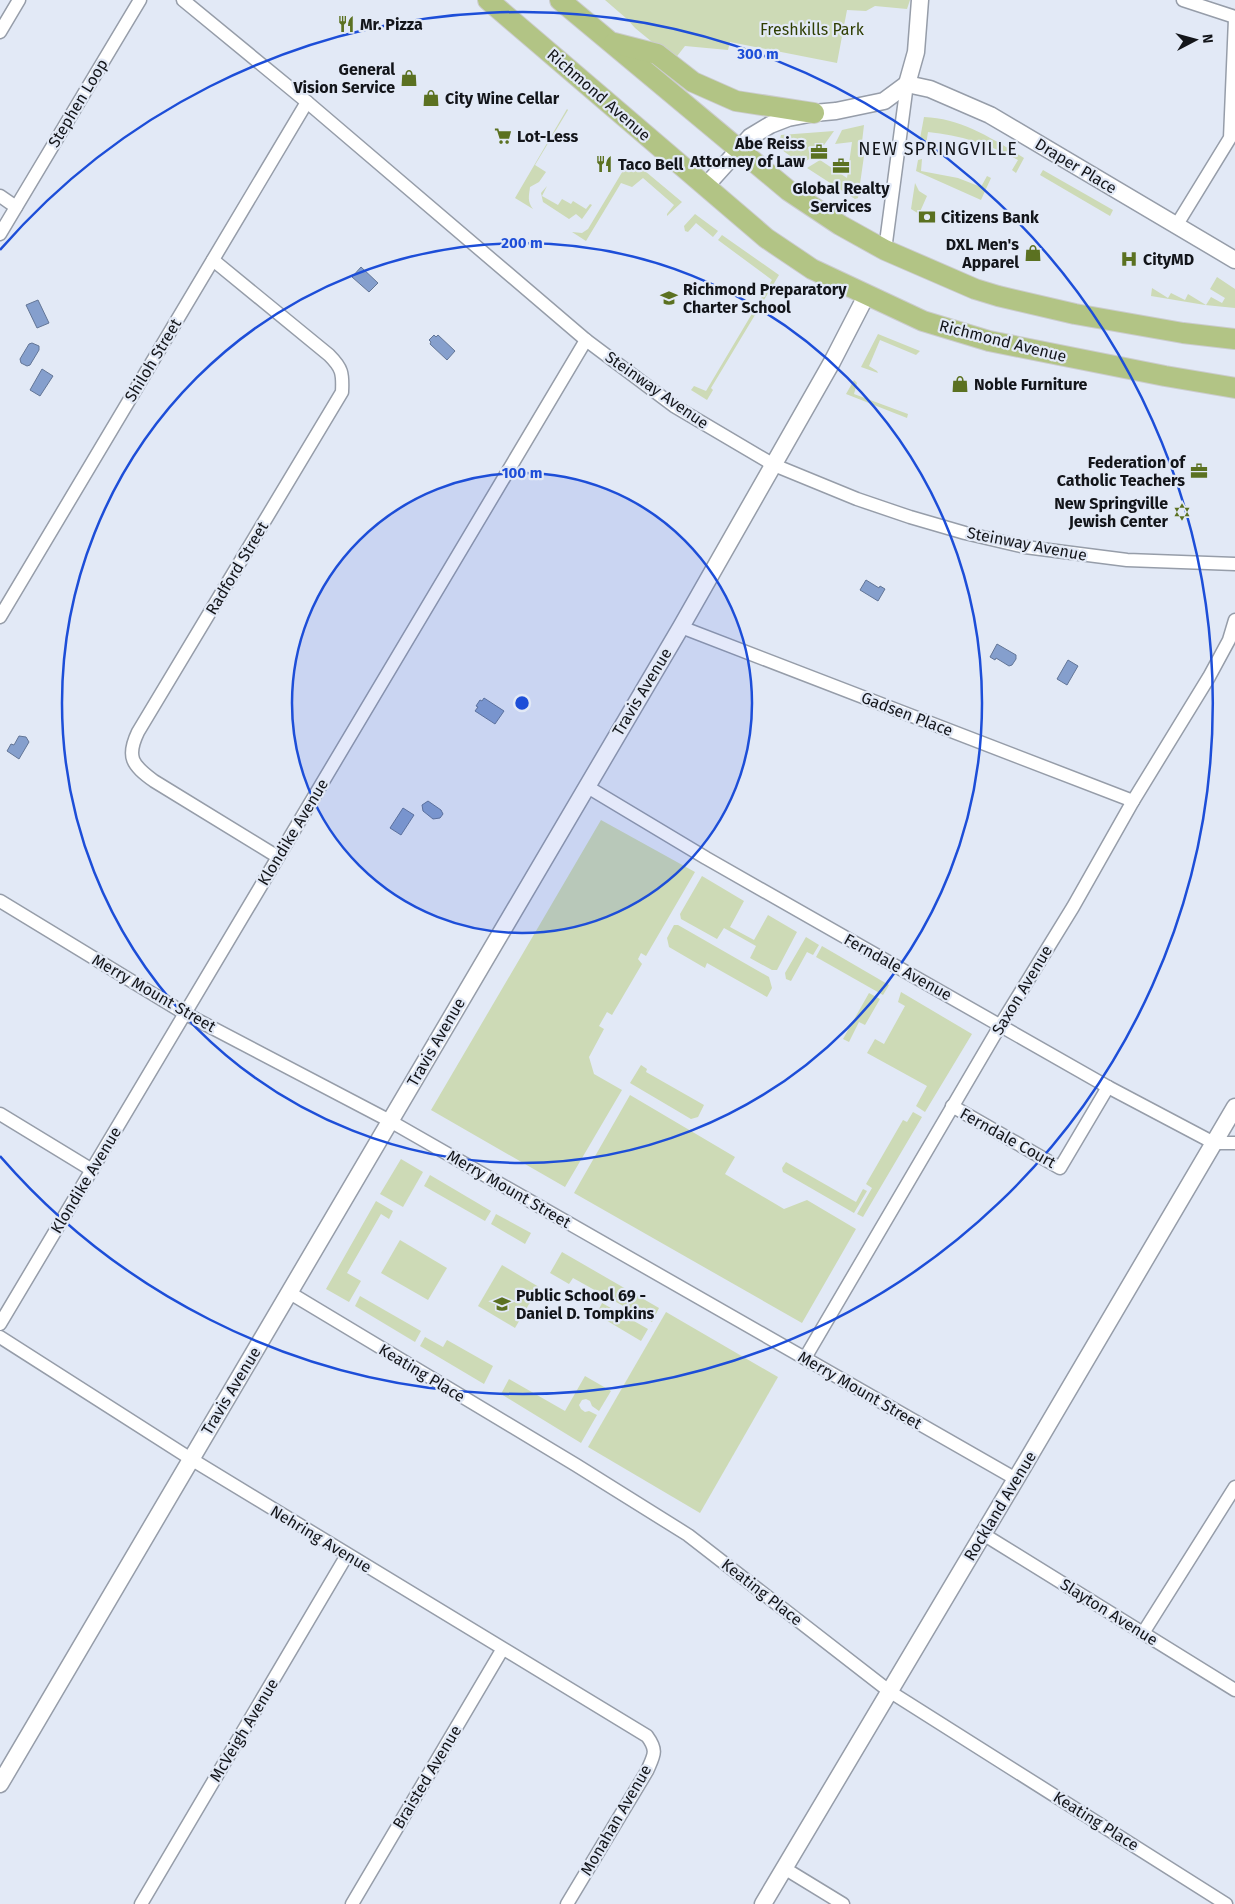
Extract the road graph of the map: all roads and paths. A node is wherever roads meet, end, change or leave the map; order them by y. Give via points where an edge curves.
1 (19, 0) edge
2 (140, 0) edge
3 (182, 0) edge
4 (488, 0) edge
5 (560, 0) edge
6 (920, 0) edge
7 (1183, 0) edge
8 (1235, 18) edge
9 (0, 32) edge
10 (609, 42) junction
11 (907, 84) junction
12 (307, 102) junction
13 (814, 113) junction
14 (738, 148) junction
15 (706, 187) junction
16 (0, 196) edge
17 (16, 206) junction
18 (1176, 226) junction
19 (0, 234) edge
20 (885, 250) junction
21 (213, 260) junction
22 (1235, 260) edge
23 (866, 296) junction
24 (1235, 338) edge
25 (586, 340) junction
26 (1235, 388) edge
27 (774, 465) junction
28 (1235, 564) edge
29 (0, 617) edge
30 (1235, 620) edge
31 (680, 627) junction
32 (586, 786) junction
33 (1133, 801) junction
34 (278, 857) junction
35 (0, 901) edge
36 (184, 1013) junction
37 (1001, 1024) junction
38 (1108, 1087) junction
39 (952, 1106) junction
40 (1235, 1106) edge
41 (0, 1114) edge
42 (390, 1121) junction
43 (1214, 1144) junction
44 (1235, 1144) edge
45 (92, 1170) junction
46 (290, 1293) junction
47 (0, 1324) edge
48 (0, 1336) edge
49 (805, 1358) junction
50 (191, 1460) junction
51 (1016, 1479) junction
52 (1235, 1487) edge
53 (983, 1534) junction
54 (346, 1555) junction
55 (1143, 1633) junction
56 (502, 1650) junction
57 (889, 1690) junction
58 (1235, 1690) edge
59 (647, 1736) joint
60 (0, 1784) edge
61 (784, 1868) junction
62 (141, 1904) edge
63 (352, 1904) edge
64 (567, 1904) edge
65 (763, 1904) edge
66 (843, 1904) edge
67 (1226, 1904) edge

1 - 9 street
2 - 17 street, Stephen Loop
3 - 12 street, Steinway Avenue
4 - 15 main road, Richmond Avenue
5 - 10 main road
6 - 11 street via 916,52
7 - 8 street
8 - 18 street via 1230,138
10 - 13 main road via 657,54 693,82 736,102
10 - 14 main road
11 - 13 street via 884,101
11 - 18 street, Draper Place via 930,89 990,115
11 - 20 street
12 - 21 street, Shiloh Street
12 - 25 street, Steinway Avenue
13 - 14 street via 770,125
14 - 15 street
14 - 20 main road via 790,191 840,225
15 - 23 main road, Richmond Avenue via 766,238 812,269
16 - 17 street
17 - 19 street, Stephen Loop
18 - 22 street, Draper Place
20 - 24 main road via 974,289 998,296 1075,314 1183,333
21 - 29 street, Shiloh Street
21 - 34 street, Radford Street via 340,366 342,392 138,732 132,745 132,759 139,771
23 - 26 main road, Richmond Avenue via 923,321 989,341
23 - 27 street, Travis Avenue
25 - 27 street, Steinway Avenue via 674,406
25 - 34 street, Klondike Avenue
27 - 28 street, Steinway Avenue via 910,517 1025,546 1127,560
27 - 31 street, Travis Avenue
30 - 33 street, Saxon Avenue via 1229,640 1209,677
31 - 32 street, Travis Avenue
31 - 33 street, Gadsen Place
32 - 37 street, Ferndale Avenue via 747,882
32 - 42 street, Travis Avenue
33 - 37 street, Saxon Avenue
34 - 36 street, Klondike Avenue
35 - 36 street, Merry Mount Street
36 - 42 street, Merry Mount Street
36 - 45 street, Klondike Avenue
37 - 38 street, Ferndale Avenue
37 - 39 street, Saxon Avenue
38 - 39 street, Ferndale Court via 1060,1168
38 - 43 street, Ferndale Avenue
39 - 49 street, Saxon Avenue
40 - 43 street, Rockland Avenue
41 - 45 street
42 - 46 street, Travis Avenue
42 - 49 street, Merry Mount Street
43 - 44 street
43 - 51 street, Rockland Avenue
45 - 47 street, Klondike Avenue
46 - 50 street, Travis Avenue
46 - 57 street, Keating Place via 688,1535
48 - 50 street, Nehring Avenue
49 - 51 street, Merry Mount Street
50 - 54 street, Nehring Avenue
50 - 60 street, Travis Avenue
51 - 53 street, Rockland Avenue
52 - 55 street
53 - 55 street, Slayton Avenue
53 - 57 street, Rockland Avenue
54 - 56 street, Nehring Avenue
54 - 62 street, McVeigh Avenue
55 - 58 street, Slayton Avenue
56 - 59 street, Nehring Avenue
56 - 63 street, Braisted Avenue
57 - 61 street, Rockland Avenue
57 - 67 street, Keating Place
59 - 64 street, Monahan Avenue via 654,1745 647,1771
61 - 65 street, Rockland Avenue
61 - 66 street

